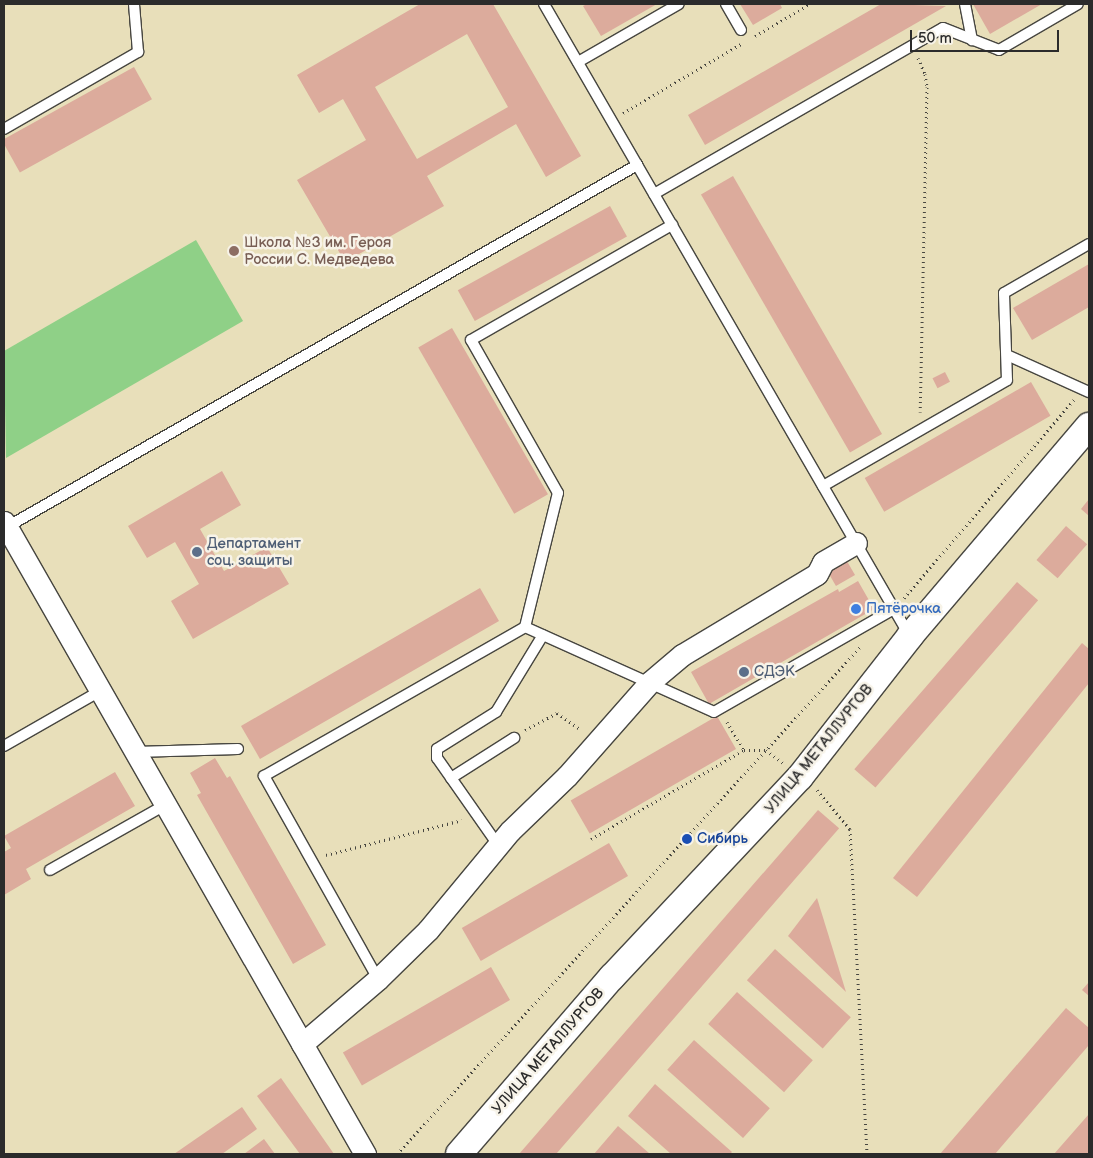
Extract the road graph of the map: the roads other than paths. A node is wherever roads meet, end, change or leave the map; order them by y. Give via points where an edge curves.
1 (134, 4) edge
2 (544, 4) edge
3 (679, 4) edge
4 (726, 4) edge
5 (965, 4) edge
6 (1078, 4) edge
7 (742, 30) dead end
8 (972, 40) junction
9 (578, 62) junction
10 (4, 129) edge
11 (638, 165) junction
12 (654, 194) junction
13 (672, 225) junction
14 (1089, 244) edge
15 (1007, 355) junction
16 (1086, 391) edge
17 (1089, 426) edge
18 (823, 486) junction
19 (5, 524) edge
20 (856, 543) junction
21 (894, 609) junction
22 (525, 627) junction
23 (543, 635) junction
24 (910, 636) junction
25 (650, 682) junction
26 (100, 691) junction
27 (514, 738) road end
28 (4, 746) edge
29 (238, 749) dead end
30 (134, 752) junction
31 (451, 778) junction
32 (166, 804) junction
33 (498, 845) junction
34 (50, 870) dead end
35 (378, 979) junction
36 (302, 1044) junction
37 (365, 1154) edge
38 (459, 1154) edge

1 - 10 lane via 138,52
2 - 9 lane
3 - 9 lane
4 - 7 lane
5 - 8 lane
6 - 8 lane via 999,50
8 - 12 lane via 943,28
9 - 11 lane
11 - 12 lane
11 - 19 lane
12 - 13 lane
13 - 18 lane
13 - 22 lane via 471,340 558,493
14 - 15 lane via 1004,293
15 - 16 lane
15 - 18 lane via 1007,380
17 - 24 street, УЛИЦА МЕТАЛЛУРГОВ
18 - 20 lane
19 - 26 street
20 - 21 lane
20 - 25 street via 823,562 817,574 682,655
21 - 24 lane
21 - 25 lane via 714,712
22 - 23 lane
22 - 35 lane via 264,776
23 - 25 lane
23 - 31 lane via 496,712 437,749 438,758
24 - 38 street, УЛИЦА МЕТАЛЛУРГОВ via 800,776 612,977
25 - 33 street via 598,742
26 - 28 lane
26 - 30 street
27 - 31 lane
29 - 30 lane
30 - 32 street
31 - 33 lane
32 - 34 lane
32 - 36 street
33 - 35 street via 428,930
35 - 36 street
36 - 37 street

